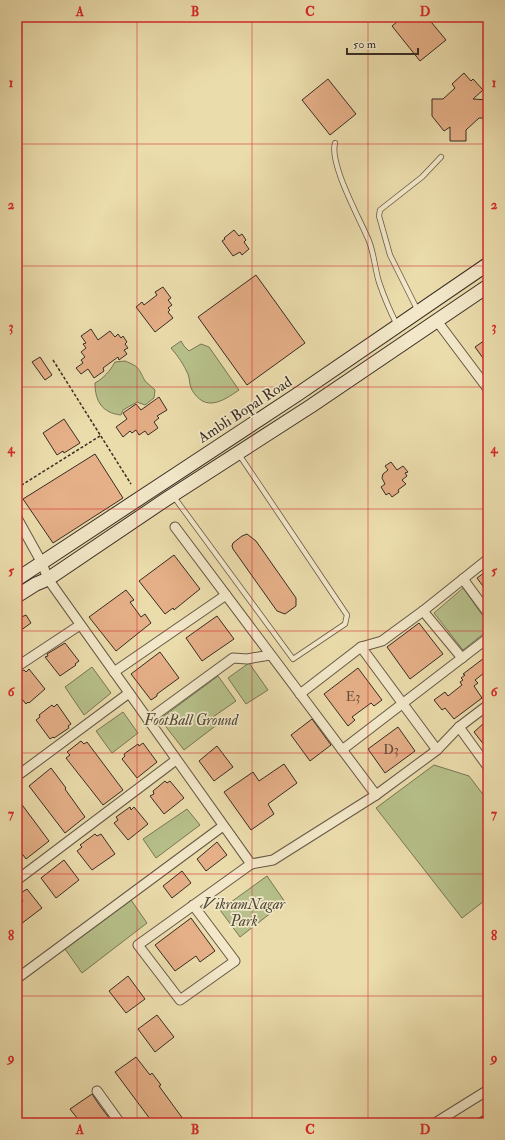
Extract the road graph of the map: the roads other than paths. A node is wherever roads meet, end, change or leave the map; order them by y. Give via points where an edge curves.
1 (335, 143) dead end
2 (441, 157) dead end
3 (488, 264) edge
4 (488, 286) edge
5 (418, 312) junction
6 (437, 321) junction
7 (397, 327) junction
8 (488, 389) edge
9 (238, 453) junction
10 (173, 495) junction
11 (17, 518) edge
12 (175, 527) dead end
13 (488, 559) edge
14 (42, 563) junction
15 (17, 579) edge
16 (48, 579) junction
17 (463, 579) junction
18 (226, 595) junction
19 (17, 596) edge
20 (423, 611) junction
21 (488, 613) edge
22 (80, 625) junction
23 (488, 638) edge
24 (361, 647) junction
25 (270, 655) junction
26 (462, 658) junction
27 (18, 666) dead end
28 (114, 672) junction
29 (129, 693) junction
30 (300, 694) junction
31 (403, 704) junction
32 (488, 705) edge
33 (148, 720) junction
34 (459, 727) junction
35 (342, 750) junction
36 (437, 750) junction
37 (176, 760) junction
38 (488, 767) edge
39 (17, 776) edge
40 (376, 795) junction
41 (223, 826) junction
42 (251, 864) junction
43 (17, 880) edge
44 (193, 905) junction
45 (19, 977) dead end
46 (488, 1090) edge
47 (97, 1091) dead end
48 (120, 1123) edge
49 (435, 1123) edge

1 - 7 lane via 335,157 341,178 370,242 379,282
2 - 5 lane via 422,177 380,210 379,216 390,255
3 - 5 street, Ambli Bopal Road
4 - 6 street
5 - 7 street, Ambli Bopal Road
6 - 8 street
6 - 9 street
7 - 14 street, Ambli Bopal Road
9 - 10 street
9 - 10 lane via 347,615 345,624 293,660
10 - 16 street
11 - 14 street
12 - 18 street
13 - 17 street
14 - 15 street, Ambli Bopal Road
14 - 16 street
16 - 19 street
16 - 22 street
17 - 20 street
17 - 21 street
18 - 25 street
18 - 28 street
20 - 24 street via 382,641
20 - 26 street
22 - 27 street
22 - 28 street
23 - 26 street
24 - 30 street
24 - 31 street
25 - 30 street
25 - 33 street via 247,659 234,658
26 - 31 street
28 - 29 street
29 - 33 street
29 - 39 street
30 - 35 street
31 - 35 street
31 - 36 street
32 - 34 street
33 - 37 street
34 - 36 street
34 - 38 street
35 - 40 street
36 - 40 street
37 - 41 street
37 - 43 street
40 - 42 street via 273,860
41 - 42 street
41 - 45 street
42 - 44 street
44 - 44 street via 138,945 180,1000 235,961
46 - 49 street
47 - 48 street

